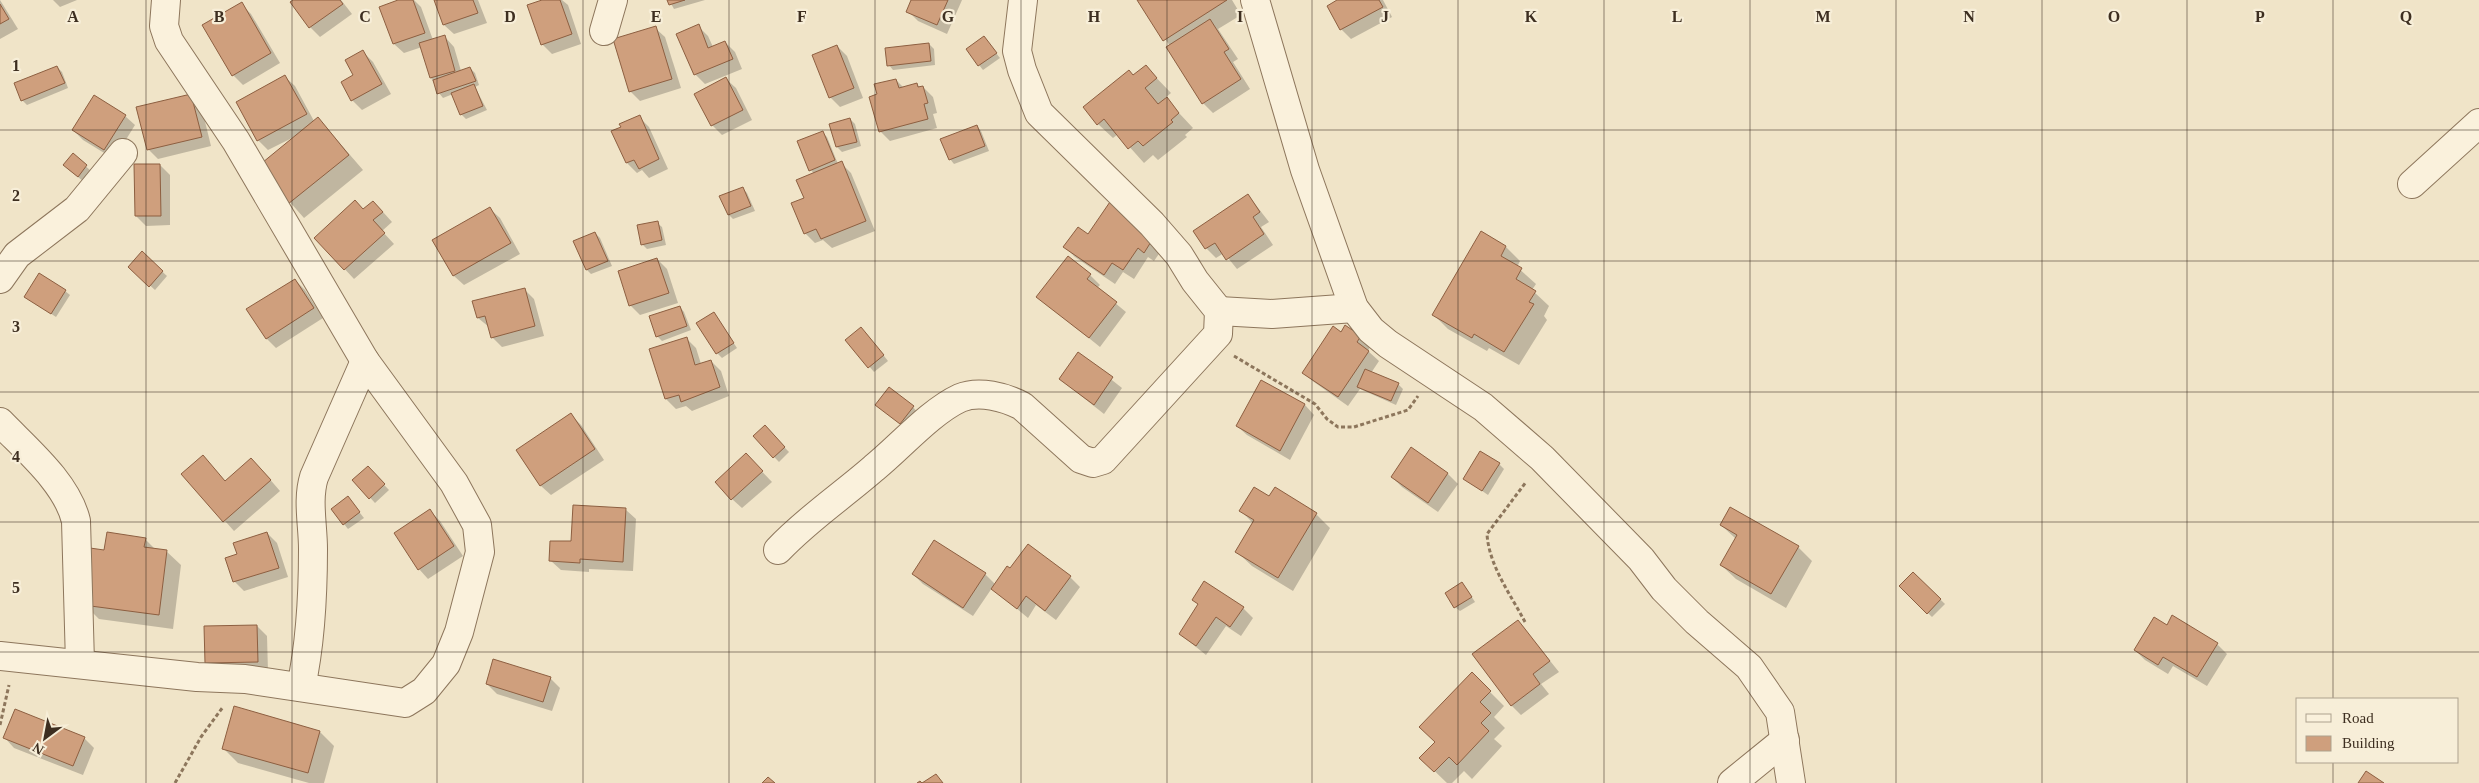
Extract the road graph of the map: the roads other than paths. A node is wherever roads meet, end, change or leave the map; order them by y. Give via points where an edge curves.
1 (166, 0) edge
2 (613, 0) edge
3 (1023, 0) edge
4 (1255, 0) edge
5 (604, 30) dead end
6 (2479, 123) edge
7 (123, 153) dead end
8 (2412, 184) dead end
9 (0, 279) edge
10 (1354, 308) junction
11 (1219, 311) junction
12 (365, 361) junction
13 (0, 422) edge
14 (778, 550) dead end
15 (7, 657) edge
16 (80, 663) junction
17 (301, 687) junction
18 (1784, 740) junction
19 (1732, 783) edge
20 (1791, 783) edge

1 - 12 street via 164,26 169,42 236,141
2 - 5 street
3 - 11 street via 1017,51 1039,113 1152,224
4 - 10 street via 1305,170
6 - 8 street
7 - 9 street via 77,208 17,255
10 - 11 street via 1272,314
10 - 18 street via 1371,330 1488,411 1542,458 1641,559 1664,590 1749,667 1780,712
11 - 14 street via 1218,334 1213,342 1103,460 1093,463 1082,459 1011,400 999,396 961,398 934,416 801,526
12 - 17 street via 309,493 313,522 313,595 309,653
12 - 17 street via 454,483 477,525 480,552 459,632 446,664 413,700 397,704
13 - 16 street via 65,493 73,510
15 - 16 street
16 - 17 street
18 - 19 street
18 - 20 street

